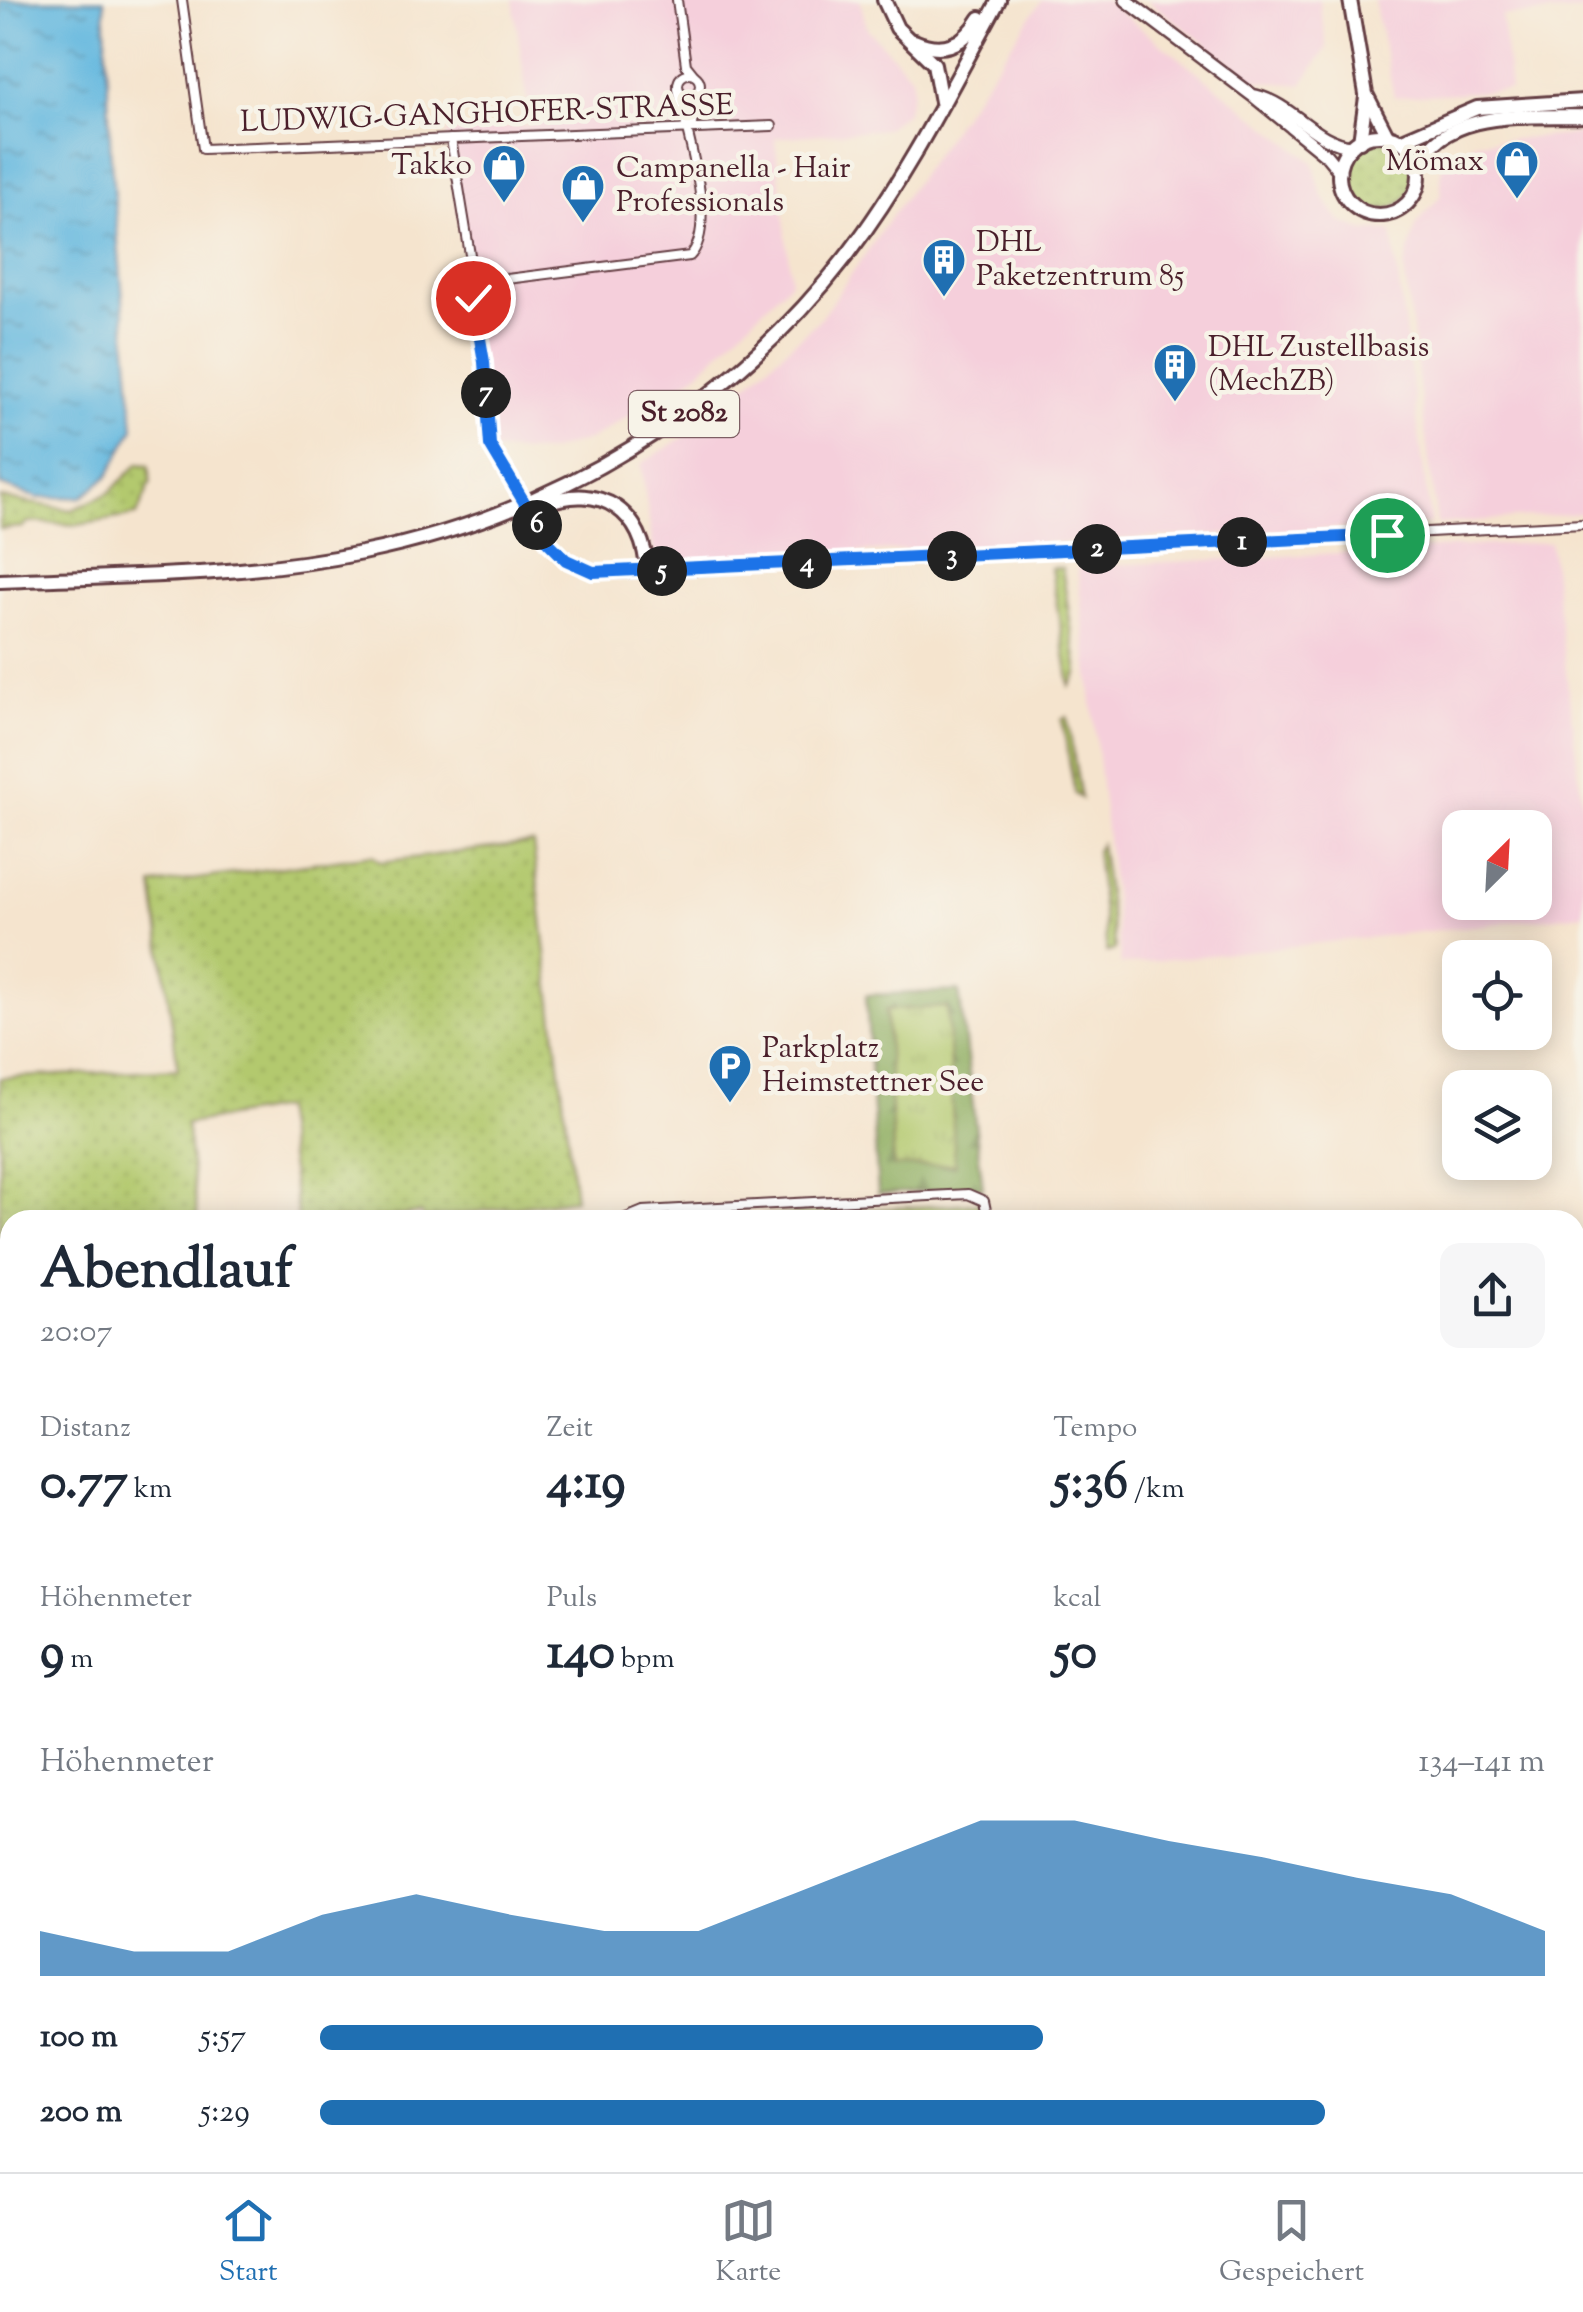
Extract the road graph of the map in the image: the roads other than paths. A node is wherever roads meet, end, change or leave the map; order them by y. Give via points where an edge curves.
1 (182, 0) edge
2 (677, 0) edge
3 (884, 0) edge
4 (996, 0) edge
5 (1126, 0) edge
6 (1350, 0) edge
7 (907, 38) junction
8 (686, 65) junction
9 (694, 76) junction
10 (679, 84) junction
11 (700, 88) junction
12 (1366, 94) junction
13 (1252, 95) junction
14 (1583, 101) edge
15 (942, 104) junction
16 (1583, 116) edge
17 (772, 126) dead end
18 (691, 129) junction
19 (451, 139) junction
20 (1394, 139) junction
21 (1356, 144) junction
22 (1418, 166) junction
23 (1340, 172) junction
24 (471, 260) junction
25 (497, 279) junction
26 (477, 308) junction
27 (480, 520) junction
28 (1583, 524) edge
29 (647, 572) junction
30 (0, 582) edge
31 (662, 1210) edge
32 (986, 1210) edge

1 - 19 street, LUDWIG-GANGHOFER-STRASSE via 203,149
2 - 8 street
3 - 7 main road
4 - 7 main road via 954,44 933,47
4 - 15 main road, St 2082
5 - 13 street
6 - 12 main road
7 - 15 main road via 934,64
8 - 9 street
8 - 10 street
9 - 10 street
9 - 11 street
10 - 11 street via 689,96
10 - 18 street via 681,114
11 - 18 street
12 - 20 main road
12 - 21 main road
13 - 21 street via 1282,105 1334,142
13 - 23 street
14 - 20 main road via 1478,108
15 - 27 main road, St 2082 via 848,253 740,368 604,465
16 - 22 main road via 1471,123 1439,139
17 - 18 street, LUDWIG-GANGHOFER-STRASSE
18 - 19 street, LUDWIG-GANGHOFER-STRASSE
18 - 25 street via 702,231 690,256
19 - 24 street
20 - 21 main road
20 - 22 main road
21 - 23 main road
22 - 23 main road via 1410,200 1381,215 1349,201
24 - 25 street
24 - 26 street
25 - 26 street
26 - 29 street, bridge via 487,434 535,522 576,566 603,574
27 - 29 main road via 501,521 569,496 604,500 641,533
27 - 30 main road, St 2082 via 327,559
28 - 29 street
31 - 32 street via 968,1194 984,1200

